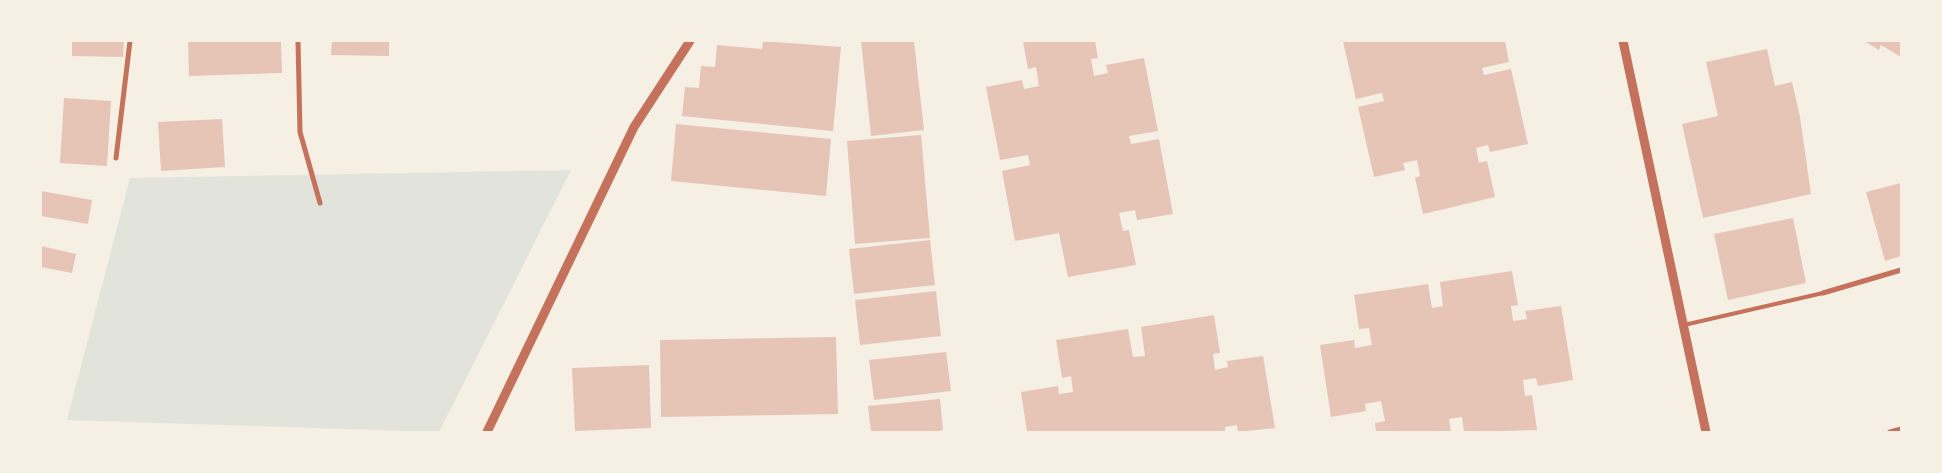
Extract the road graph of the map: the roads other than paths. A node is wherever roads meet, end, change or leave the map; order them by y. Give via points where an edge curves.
1 (130, 41) edge
2 (298, 41) edge
3 (690, 41) edge
4 (1623, 41) edge
5 (116, 158) dead end
6 (320, 203) dead end
7 (1901, 270) edge
8 (1823, 292) joint
9 (1684, 325) junction
10 (1901, 429) edge
11 (487, 432) edge
12 (1706, 432) edge
13 (1890, 432) edge

1 - 5 street
2 - 6 street via 300,132
3 - 11 street via 634,127
4 - 9 street
7 - 8 street
8 - 9 lane
9 - 12 street
10 - 13 street

